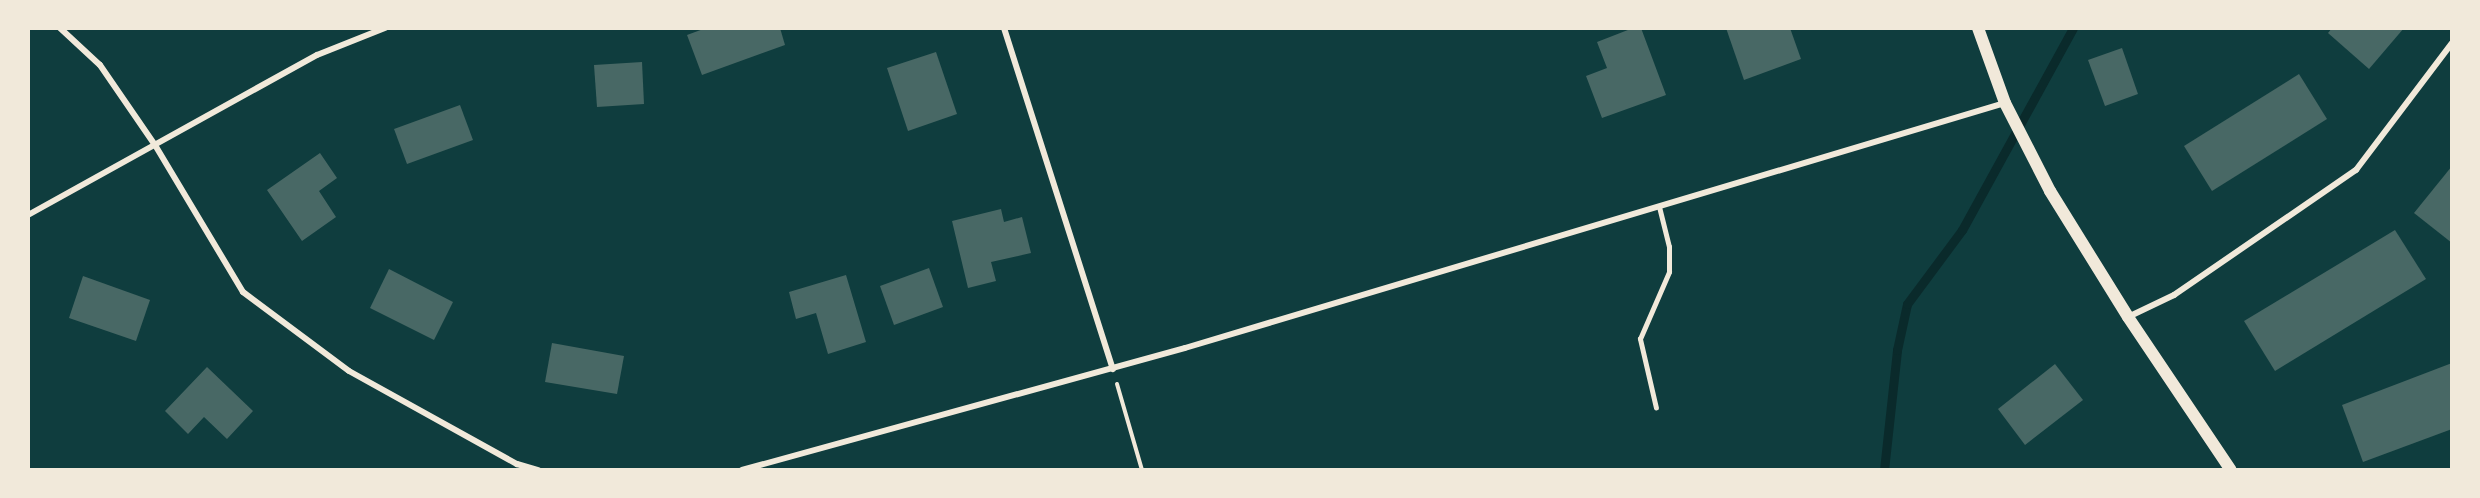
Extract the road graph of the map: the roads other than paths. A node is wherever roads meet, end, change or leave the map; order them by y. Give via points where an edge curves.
1 (60, 28) edge
2 (385, 28) edge
3 (1004, 28) edge
4 (1978, 28) edge
5 (2451, 44) edge
6 (2005, 103) junction
7 (155, 145) junction
8 (1659, 207) junction
9 (28, 215) edge
10 (2128, 317) junction
11 (1113, 369) junction
12 (1656, 408) dead end
13 (538, 470) edge
14 (742, 470) edge
15 (2231, 470) edge

1 - 7 street via 100,65
2 - 7 street via 318,55
3 - 11 street
4 - 6 main road
5 - 10 street via 2356,170 2174,295
6 - 8 street
6 - 10 main road via 2050,190
7 - 9 street
7 - 13 street via 243,292 349,371 517,464
8 - 11 street
8 - 12 lane via 1669,247 1669,272 1640,339
10 - 15 main road
11 - 14 street

